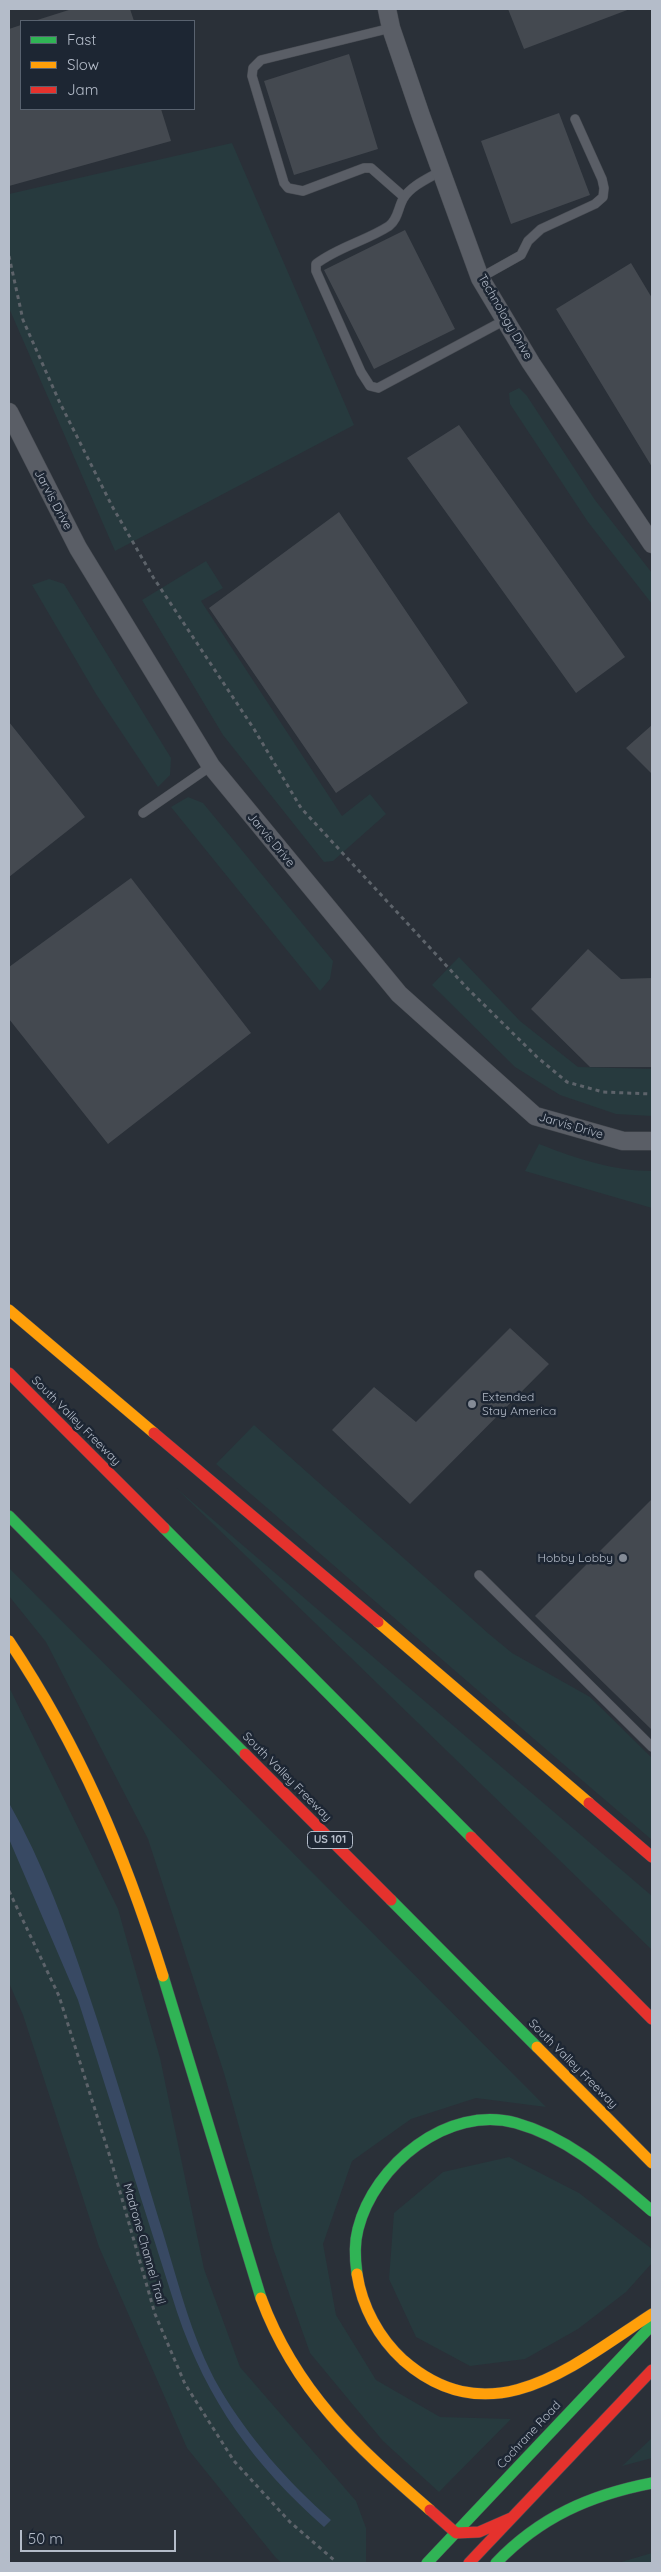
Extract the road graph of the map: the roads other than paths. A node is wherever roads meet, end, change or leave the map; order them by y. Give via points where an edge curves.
1 (387, 9) edge
2 (391, 28) junction
3 (575, 119) dead end
4 (441, 172) junction
5 (404, 197) junction
6 (480, 278) junction
7 (505, 320) junction
8 (9, 412) edge
9 (652, 544) edge
10 (211, 766) junction
11 (143, 813) dead end
12 (652, 1141) edge
13 (9, 1310) edge
14 (9, 1373) edge
15 (9, 1516) edge
16 (479, 1575) dead end
17 (9, 1641) edge
18 (652, 1747) edge
19 (652, 1857) edge
20 (652, 2018) edge
21 (652, 2163) edge
22 (652, 2211) edge
23 (652, 2314) edge
24 (652, 2325) edge
25 (652, 2370) edge
26 (652, 2483) edge
27 (511, 2518) junction
28 (456, 2532) junction
29 (427, 2563) edge
30 (469, 2563) edge
31 (496, 2563) edge

1 - 2 street, Technology Drive
2 - 4 street, Technology Drive
2 - 5 lane via 261,60 253,68 252,76 288,188 302,191 372,168
3 - 6 lane via 602,178 603,197 542,229 528,241 521,255
4 - 5 lane
4 - 6 street, Technology Drive
5 - 7 lane via 398,216 389,225 316,264 316,271 370,386 378,388
6 - 7 street, Technology Drive
7 - 9 street, Technology Drive
8 - 10 street, Jarvis Drive via 78,548
10 - 11 lane
10 - 12 street, Jarvis Drive via 399,994 535,1116 623,1141
13 - 19 main road
14 - 20 main road, South Valley Freeway
15 - 21 main road, South Valley Freeway / US 101
16 - 18 lane
17 - 28 main road via 38,1685 88,1778 128,1870 157,1955 249,2266 277,2336 293,2367 336,2421
22 - 23 main road via 614,2179 537,2129 511,2122 483,2121 457,2125 433,2134 411,2149 375,2190 362,2215 356,2240 356,2267 371,2321 388,2347 410,2368 466,2392 521,2390 549,2380
24 - 28 main road, Cochrane Road
25 - 27 main road
26 - 31 main road via 589,2499 522,2536
27 - 28 main road via 479,2532
27 - 30 main road
28 - 29 main road, Cochrane Road

